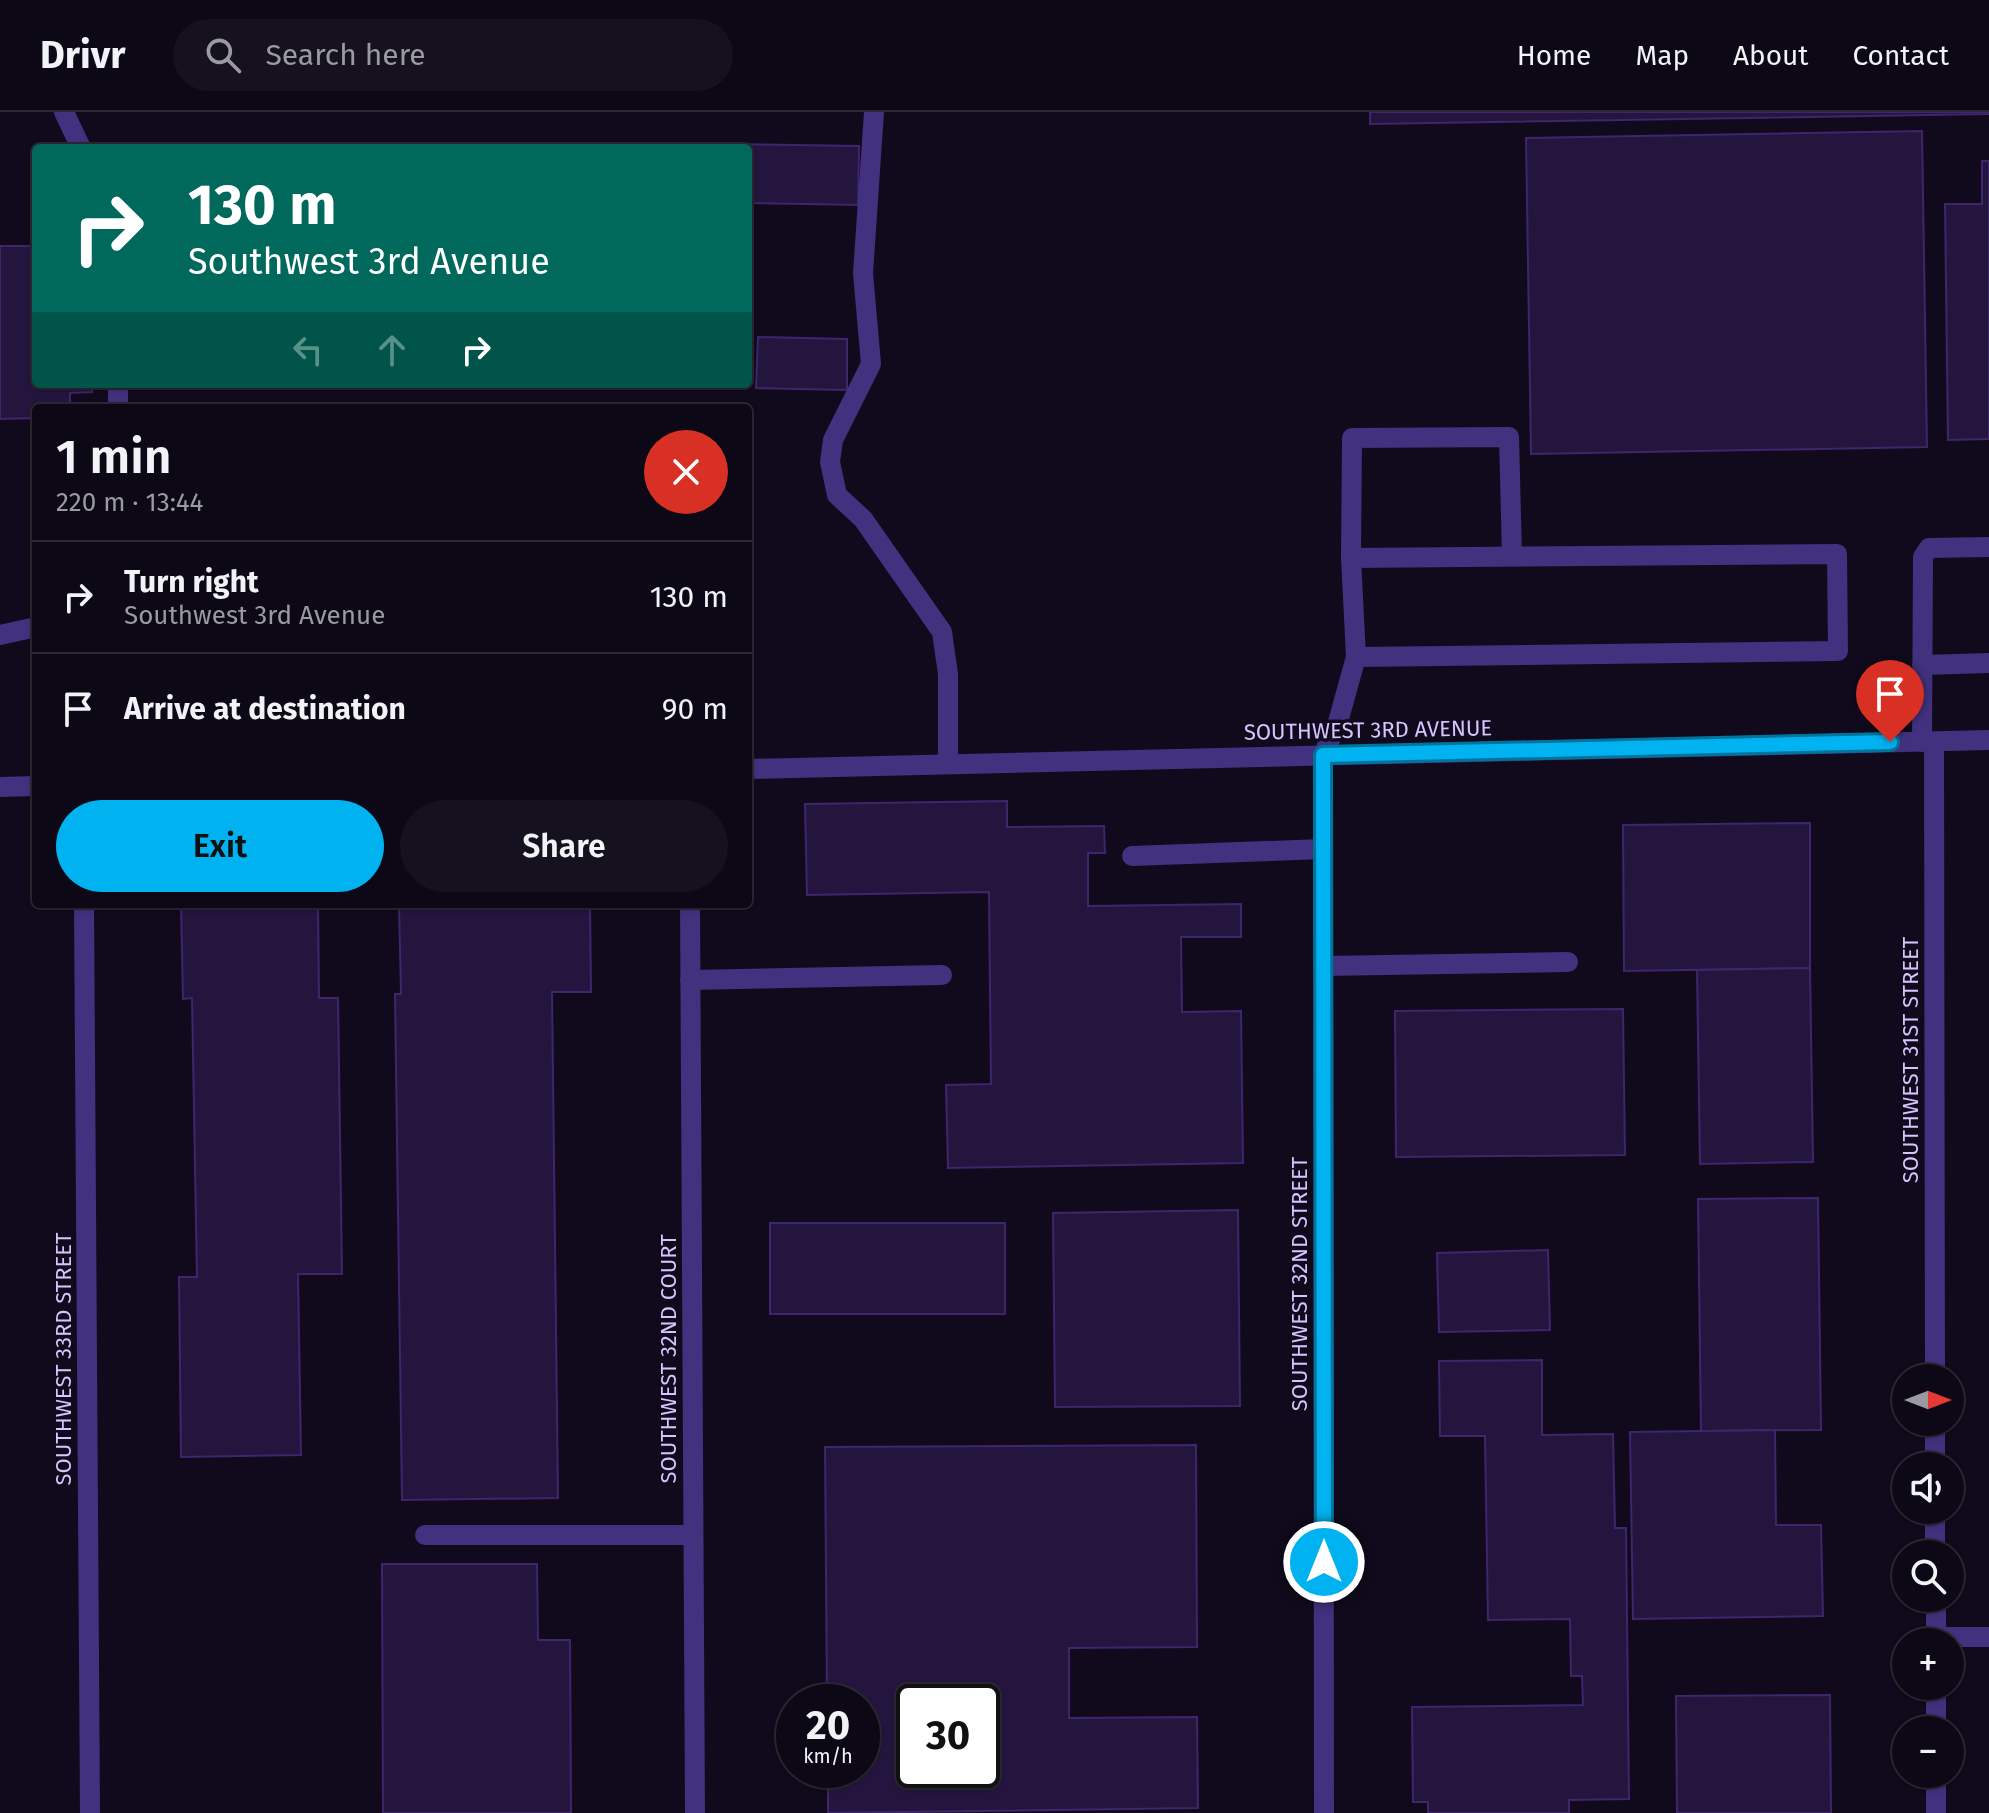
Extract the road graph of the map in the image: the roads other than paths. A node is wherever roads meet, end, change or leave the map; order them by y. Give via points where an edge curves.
1 (64, 112) edge
2 (874, 112) edge
3 (79, 144) edge
4 (1989, 547) edge
5 (1512, 556) junction
6 (1351, 558) junction
7 (32, 628) edge
8 (0, 635) edge
9 (1356, 657) junction
10 (1989, 663) edge
11 (1922, 665) junction
12 (1989, 740) edge
13 (1928, 742) junction
14 (1323, 755) junction
15 (948, 763) junction
16 (752, 769) edge
17 (32, 786) edge
18 (0, 787) edge
19 (1323, 849) junction
20 (1132, 856) dead end
21 (84, 908) edge
22 (690, 908) edge
23 (1568, 962) dead end
24 (1323, 966) junction
25 (942, 975) dead end
26 (690, 980) junction
27 (1935, 1364) edge
28 (425, 1535) dead end
29 (693, 1535) junction
30 (1989, 1637) edge
31 (1964, 1638) edge
32 (1936, 1788) edge
33 (90, 1813) edge
34 (695, 1813) edge
35 (1324, 1813) edge
36 (1936, 1813) edge

1 - 3 street
2 - 15 street via 863,273 871,364 833,440 830,462 837,495 863,519 942,632 948,674
4 - 11 street, SOUTHWEST 31ST STREET via 1929,548 1923,557
5 - 6 street
5 - 6 street via 1509,437 1352,438
5 - 9 street via 1837,554 1838,651
6 - 9 street
7 - 8 street
9 - 14 street
10 - 11 street
11 - 13 street, SOUTHWEST 31ST STREET
12 - 13 street, SOUTHWEST 3RD AVENUE
13 - 14 street, SOUTHWEST 3RD AVENUE
13 - 27 street, SOUTHWEST 31ST STREET
14 - 15 street, SOUTHWEST 3RD AVENUE
14 - 19 street, SOUTHWEST 32ND STREET
15 - 16 street, SOUTHWEST 3RD AVENUE
17 - 18 street
19 - 20 street
19 - 24 street, SOUTHWEST 32ND STREET
21 - 33 street, SOUTHWEST 33RD STREET
22 - 26 street, SOUTHWEST 32ND COURT
23 - 24 street
24 - 35 street, SOUTHWEST 32ND STREET
25 - 26 street
26 - 29 street, SOUTHWEST 32ND COURT
28 - 29 street
29 - 34 street, SOUTHWEST 32ND COURT
30 - 31 street
32 - 36 street

